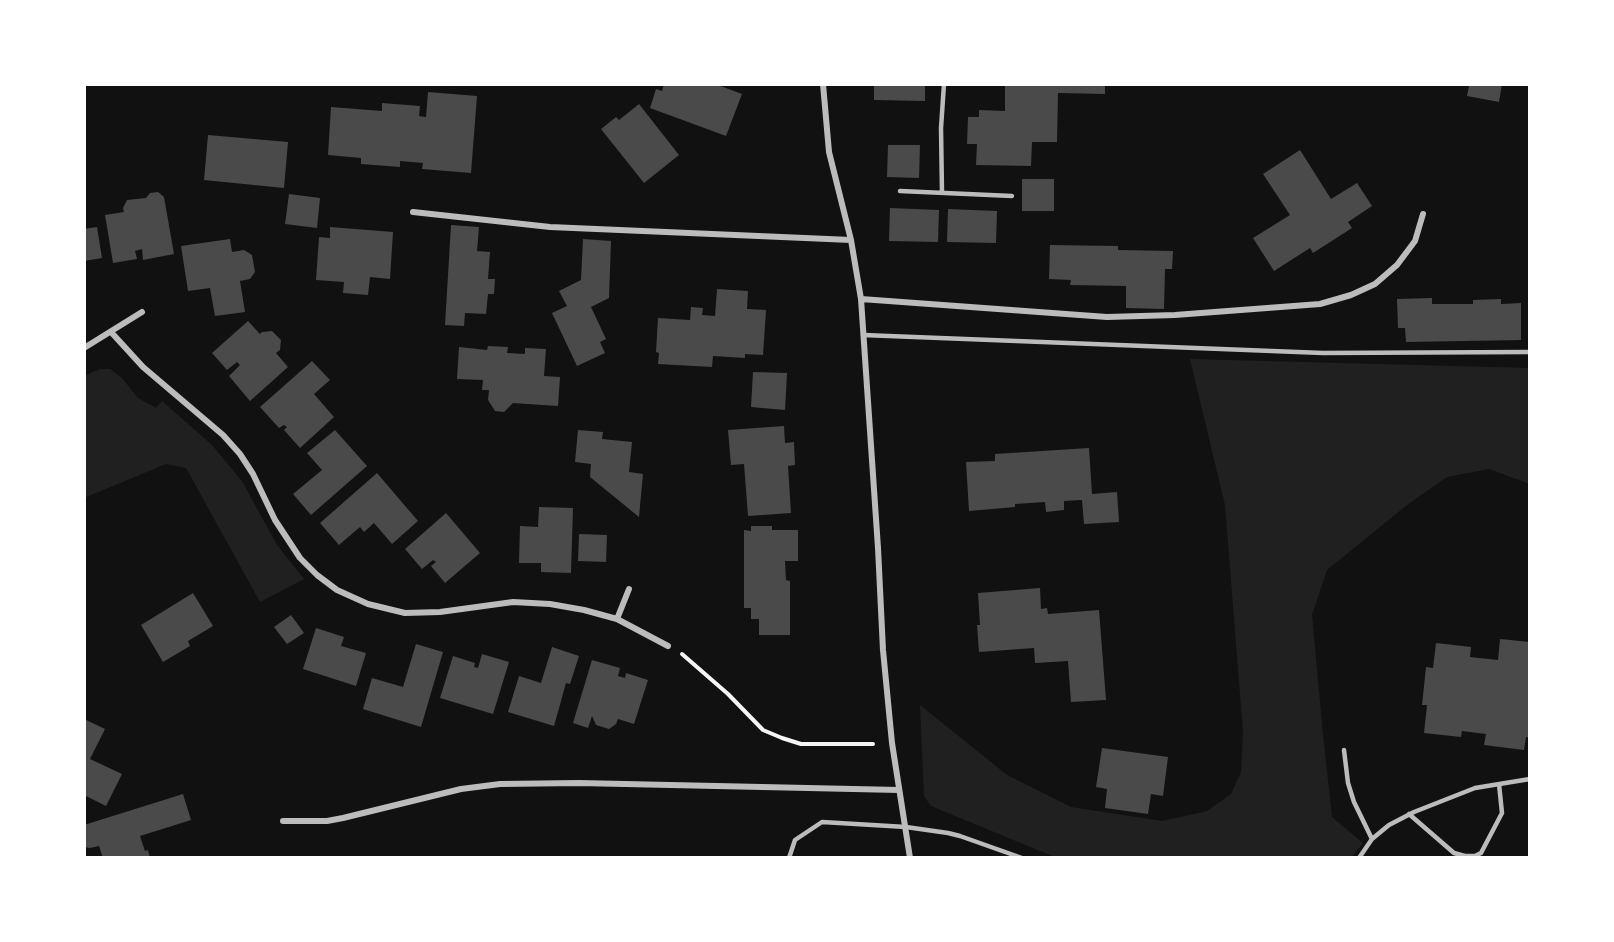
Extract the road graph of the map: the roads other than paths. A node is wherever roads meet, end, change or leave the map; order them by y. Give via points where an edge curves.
1 (823, 84) edge
2 (944, 84) edge
3 (900, 191) dead end
4 (942, 193) junction
5 (1012, 196) dead end
6 (413, 212) dead end
7 (1423, 214) dead end
8 (851, 240) junction
9 (861, 299) junction
10 (142, 312) dead end
11 (111, 332) junction
12 (863, 335) junction
13 (84, 348) edge
14 (1530, 352) edge
15 (629, 590) dead end
16 (617, 619) junction
17 (668, 646) road end
18 (1344, 750) dead end
19 (1530, 779) edge
20 (1499, 784) junction
21 (899, 790) junction
22 (1409, 814) junction
23 (283, 821) dead end
24 (906, 827) junction
25 (1372, 839) junction
26 (789, 858) edge
27 (910, 858) edge
28 (1022, 858) edge
29 (1359, 858) edge

1 - 8 street via 829,152
2 - 4 lane
3 - 4 lane
4 - 5 lane
6 - 8 street via 550,227
7 - 9 street via 1416,241 1397,265 1375,284 1320,304 1107,317
8 - 9 street
9 - 12 street
10 - 11 street
11 - 13 street
11 - 16 street via 143,367 240,454 300,558 337,590 368,604 405,613 513,602 550,604
12 - 14 lane via 1323,352
12 - 21 street via 883,650
15 - 16 street
16 - 17 street
18 - 25 lane via 1348,783
19 - 20 lane
20 - 22 lane via 1475,788
20 - 22 lane via 1502,813 1475,856 1454,853
21 - 23 street via 500,784 461,789 327,821
21 - 24 street
22 - 25 lane
24 - 26 lane via 822,822 795,840
24 - 27 street
24 - 28 lane via 960,836
25 - 29 lane

